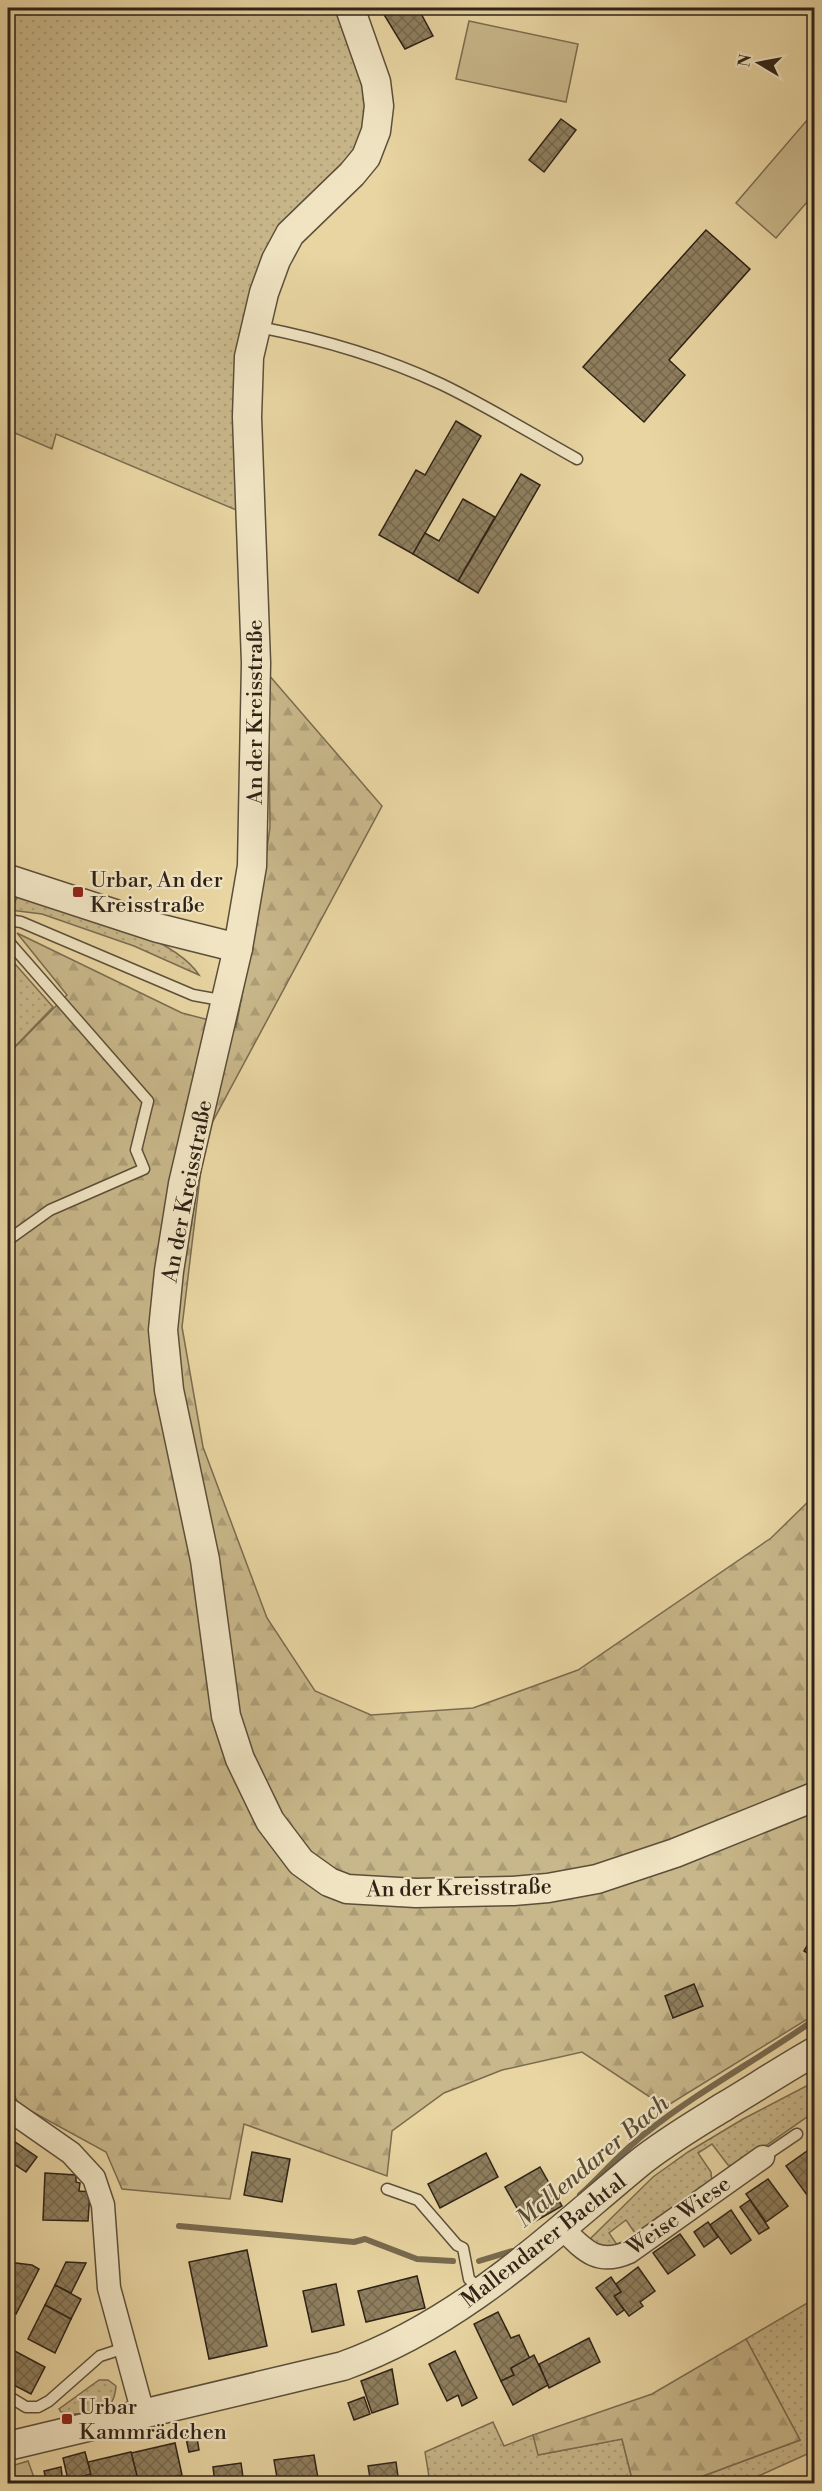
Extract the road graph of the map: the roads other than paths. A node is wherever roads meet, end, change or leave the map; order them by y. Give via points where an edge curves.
1 (350, 8) edge
2 (255, 327) junction
3 (577, 459) dead end
4 (8, 879) edge
5 (8, 920) edge
6 (8, 941) edge
7 (238, 948) junction
8 (226, 1002) junction
9 (8, 1240) edge
10 (814, 1797) edge
11 (814, 2052) edge
12 (8, 2109) edge
13 (797, 2134) dead end
14 (763, 2157) joint
15 (387, 2189) dead end
16 (563, 2229) junction
17 (483, 2292) junction
18 (125, 2348) junction
19 (8, 2396) edge
20 (142, 2413) junction
21 (8, 2446) edge

1 - 2 street, An der Kreisstraße via 376,82 380,106 376,132 366,157 352,174 290,234 264,292
2 - 3 lane via 308,337 401,367 442,385
2 - 7 street, An der Kreisstraße via 249,357 247,417 256,663 255,803 252,866
4 - 7 street via 158,928
5 - 8 lane via 21,922 193,995
6 - 9 lane via 148,1101 136,1150 144,1169 50,1210
7 - 8 street, An der Kreisstraße
8 - 10 street, An der Kreisstraße via 183,1184 163,1330 169,1390 205,1560 226,1716 240,1759 270,1821 301,1862 329,1882 347,1889 416,1893 513,1891 597,1879
11 - 16 street, Mallendarer Bachtal via 688,2128 639,2163
12 - 18 street via 71,2153 94,2178 103,2205 108,2288
13 - 14 lane
14 - 16 street, Weise Wiese via 615,2258 603,2258 582,2249
15 - 17 lane via 418,2200 456,2245 463,2248 469,2278
16 - 17 street, Mallendarer Bachtal
17 - 20 street, Mallendarer Bachtal via 397,2344 352,2363
18 - 19 lane via 100,2356 38,2407 26,2407
18 - 20 street
20 - 21 street, Mallendarer Bachtal

